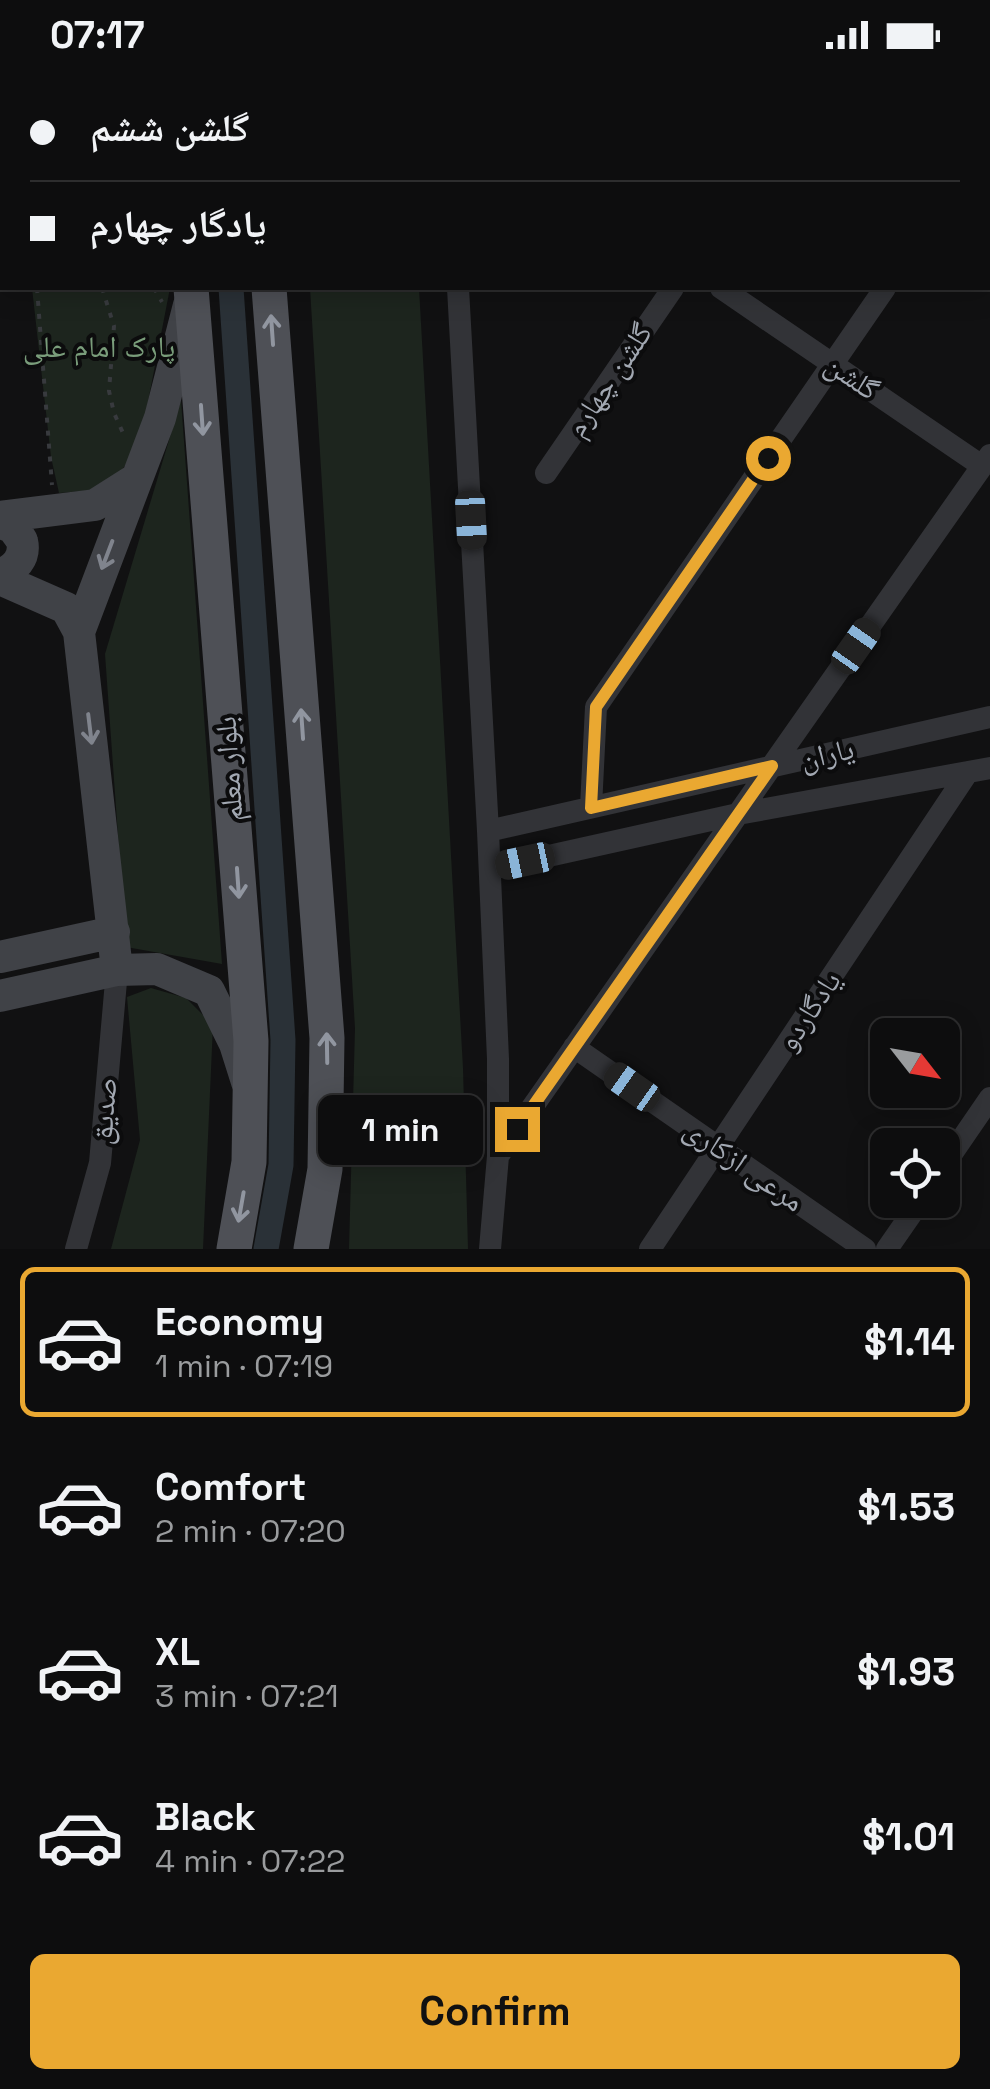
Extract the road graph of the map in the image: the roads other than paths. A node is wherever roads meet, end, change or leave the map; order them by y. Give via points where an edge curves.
1 (269, 290) edge
2 (458, 290) edge
3 (672, 290) edge
4 (724, 290) edge
5 (883, 290) edge
6 (180, 297) edge
7 (833, 364) junction
8 (986, 461) edge
9 (546, 473) dead end
10 (136, 479) junction
11 (0, 520) edge
12 (0, 576) edge
13 (79, 632) junction
14 (990, 717) edge
15 (772, 766) junction
16 (979, 770) edge
17 (591, 808) junction
18 (738, 814) junction
19 (488, 831) junction
20 (490, 868) junction
21 (114, 932) junction
22 (0, 957) edge
23 (117, 970) junction
24 (0, 996) edge
25 (574, 1047) junction
26 (250, 1094) junction
27 (990, 1098) edge
28 (960, 1142) edge
29 (718, 1147) junction
30 (498, 1156) junction
31 (909, 1218) edge
32 (76, 1249) edge
33 (234, 1249) edge
34 (311, 1249) edge
35 (490, 1249) edge
36 (650, 1249) edge
37 (865, 1249) edge
38 (888, 1249) edge

34 -> 1 main road via 325,1169 327,1038
2 - 19 street
3 - 9 street, گلشن چهارم
4 - 7 street, گلشن
5 - 7 street
6 - 10 street via 160,418
6 -> 26 main road, بلوار معلم via 251,1042
7 - 8 street, گلشن
7 - 17 street via 596,707
8 - 15 street
10 - 11 street via 95,504
10 -> 13 street
11 - 12 street via 22,541 21,558
12 - 13 street via 66,608
13 -> 21 street
14 - 15 street, یاران
15 - 17 street, یاران
15 - 18 street
16 - 18 street, یاران
16 - 29 street, یادگار‌دو
17 - 19 street, یاران
18 - 20 street, یاران
18 - 25 street
19 - 20 street
20 - 30 street
21 - 22 street
21 - 23 street
23 - 24 street
23 - 26 street via 157,969 209,991
23 - 32 street, صدیق via 100,1163
25 - 29 street, مرعی ازکاری
25 - 30 street
26 -> 33 main road, بلوار معلم via 249,1162
27 - 28 street
29 - 36 street, یادگار‌دو
29 - 37 street, مرعی ازکاری
30 - 35 street
31 - 38 street

